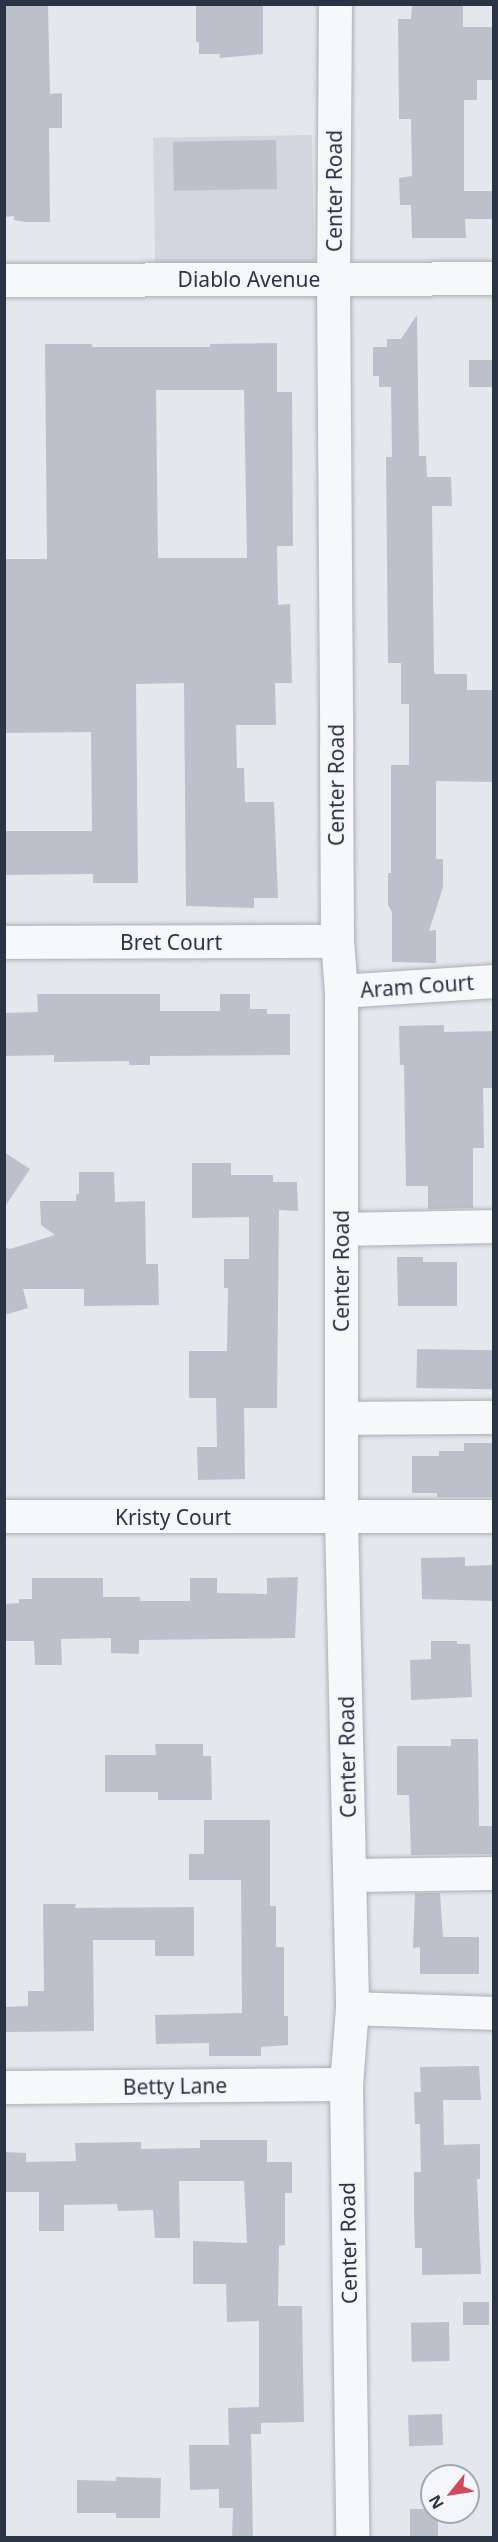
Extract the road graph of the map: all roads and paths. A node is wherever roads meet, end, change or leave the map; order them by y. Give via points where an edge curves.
1 (336, 4) edge
2 (494, 278) edge
3 (333, 279) junction
4 (4, 280) edge
5 (337, 941) junction
6 (4, 942) edge
7 (494, 981) edge
8 (341, 991) junction
9 (494, 1226) edge
10 (341, 1229) junction
11 (494, 1417) edge
12 (341, 1418) junction
13 (4, 1516) edge
14 (494, 1516) edge
15 (341, 1518) junction
16 (494, 1873) edge
17 (350, 1875) junction
18 (352, 2008) junction
19 (494, 2013) edge
20 (346, 2084) junction
21 (4, 2087) edge
22 (352, 2538) edge

1 - 3 street, Center Road
2 - 3 street, Diablo Avenue
3 - 4 street, Diablo Avenue
3 - 5 street, Center Road
5 - 6 street, Bret Court
5 - 8 street, Center Road
7 - 8 street, Aram Court
8 - 10 street, Center Road
9 - 10 street
10 - 12 street, Center Road
11 - 12 street
12 - 15 street, Center Road
13 - 15 street, Kristy Court
14 - 15 street, Kristy Court
15 - 17 street, Center Road
16 - 17 street
17 - 18 street, Center Road
18 - 19 street
18 - 20 street, Center Road
20 - 21 street, Betty Lane
20 - 22 street, Center Road

